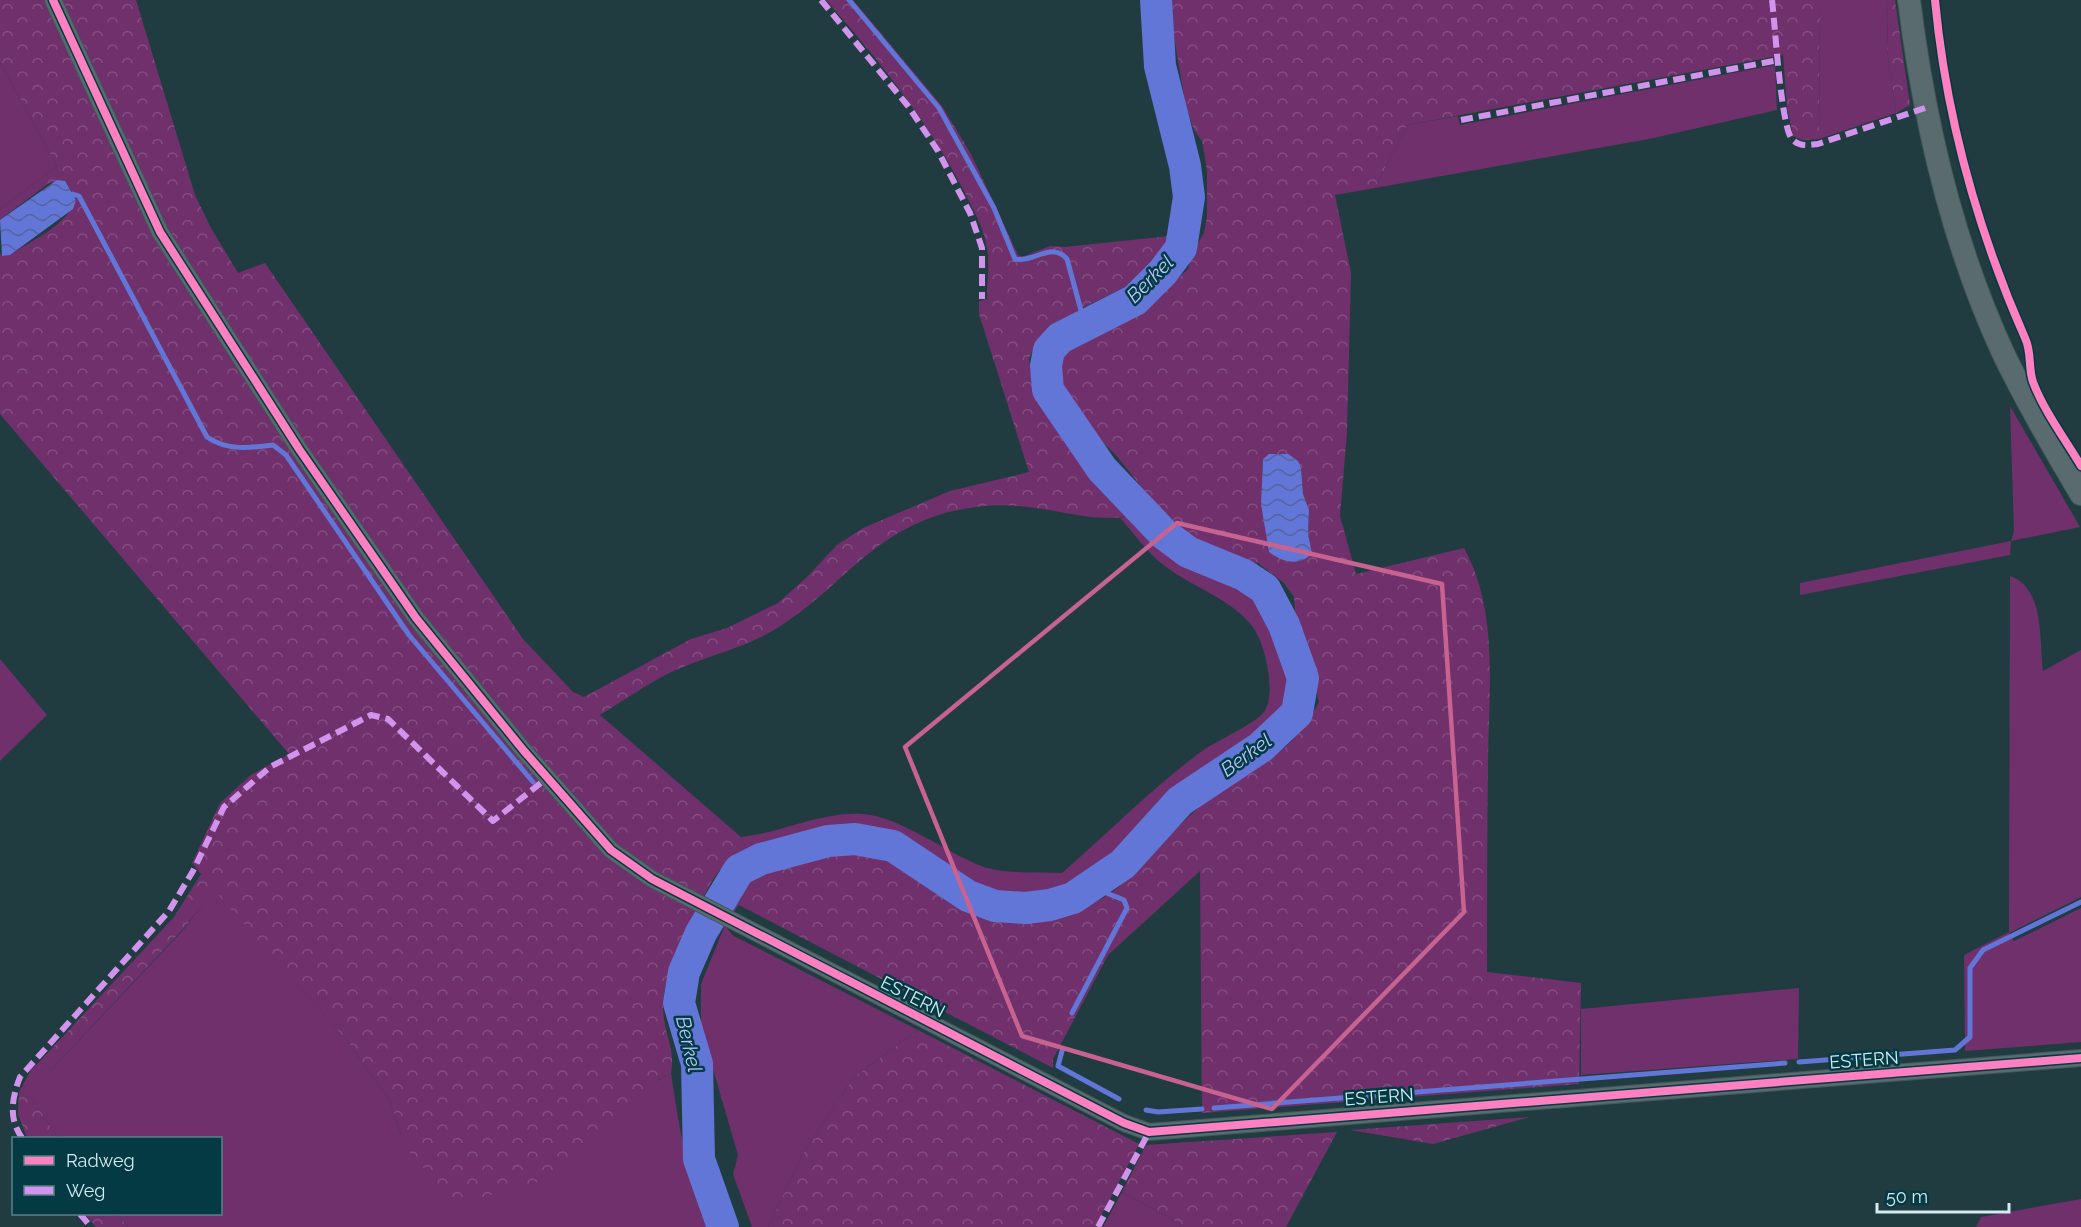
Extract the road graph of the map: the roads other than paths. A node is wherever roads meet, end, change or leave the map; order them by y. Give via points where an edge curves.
1 (53, 0) edge
2 (1909, 0) edge
3 (2081, 494) edge
4 (2081, 1058) edge

1 - 4 street, ESTERN via 160,232 299,449 416,618 532,760 611,850 652,879 1124,1123 1149,1132
2 - 3 street via 1938,166 1966,257 2004,355

